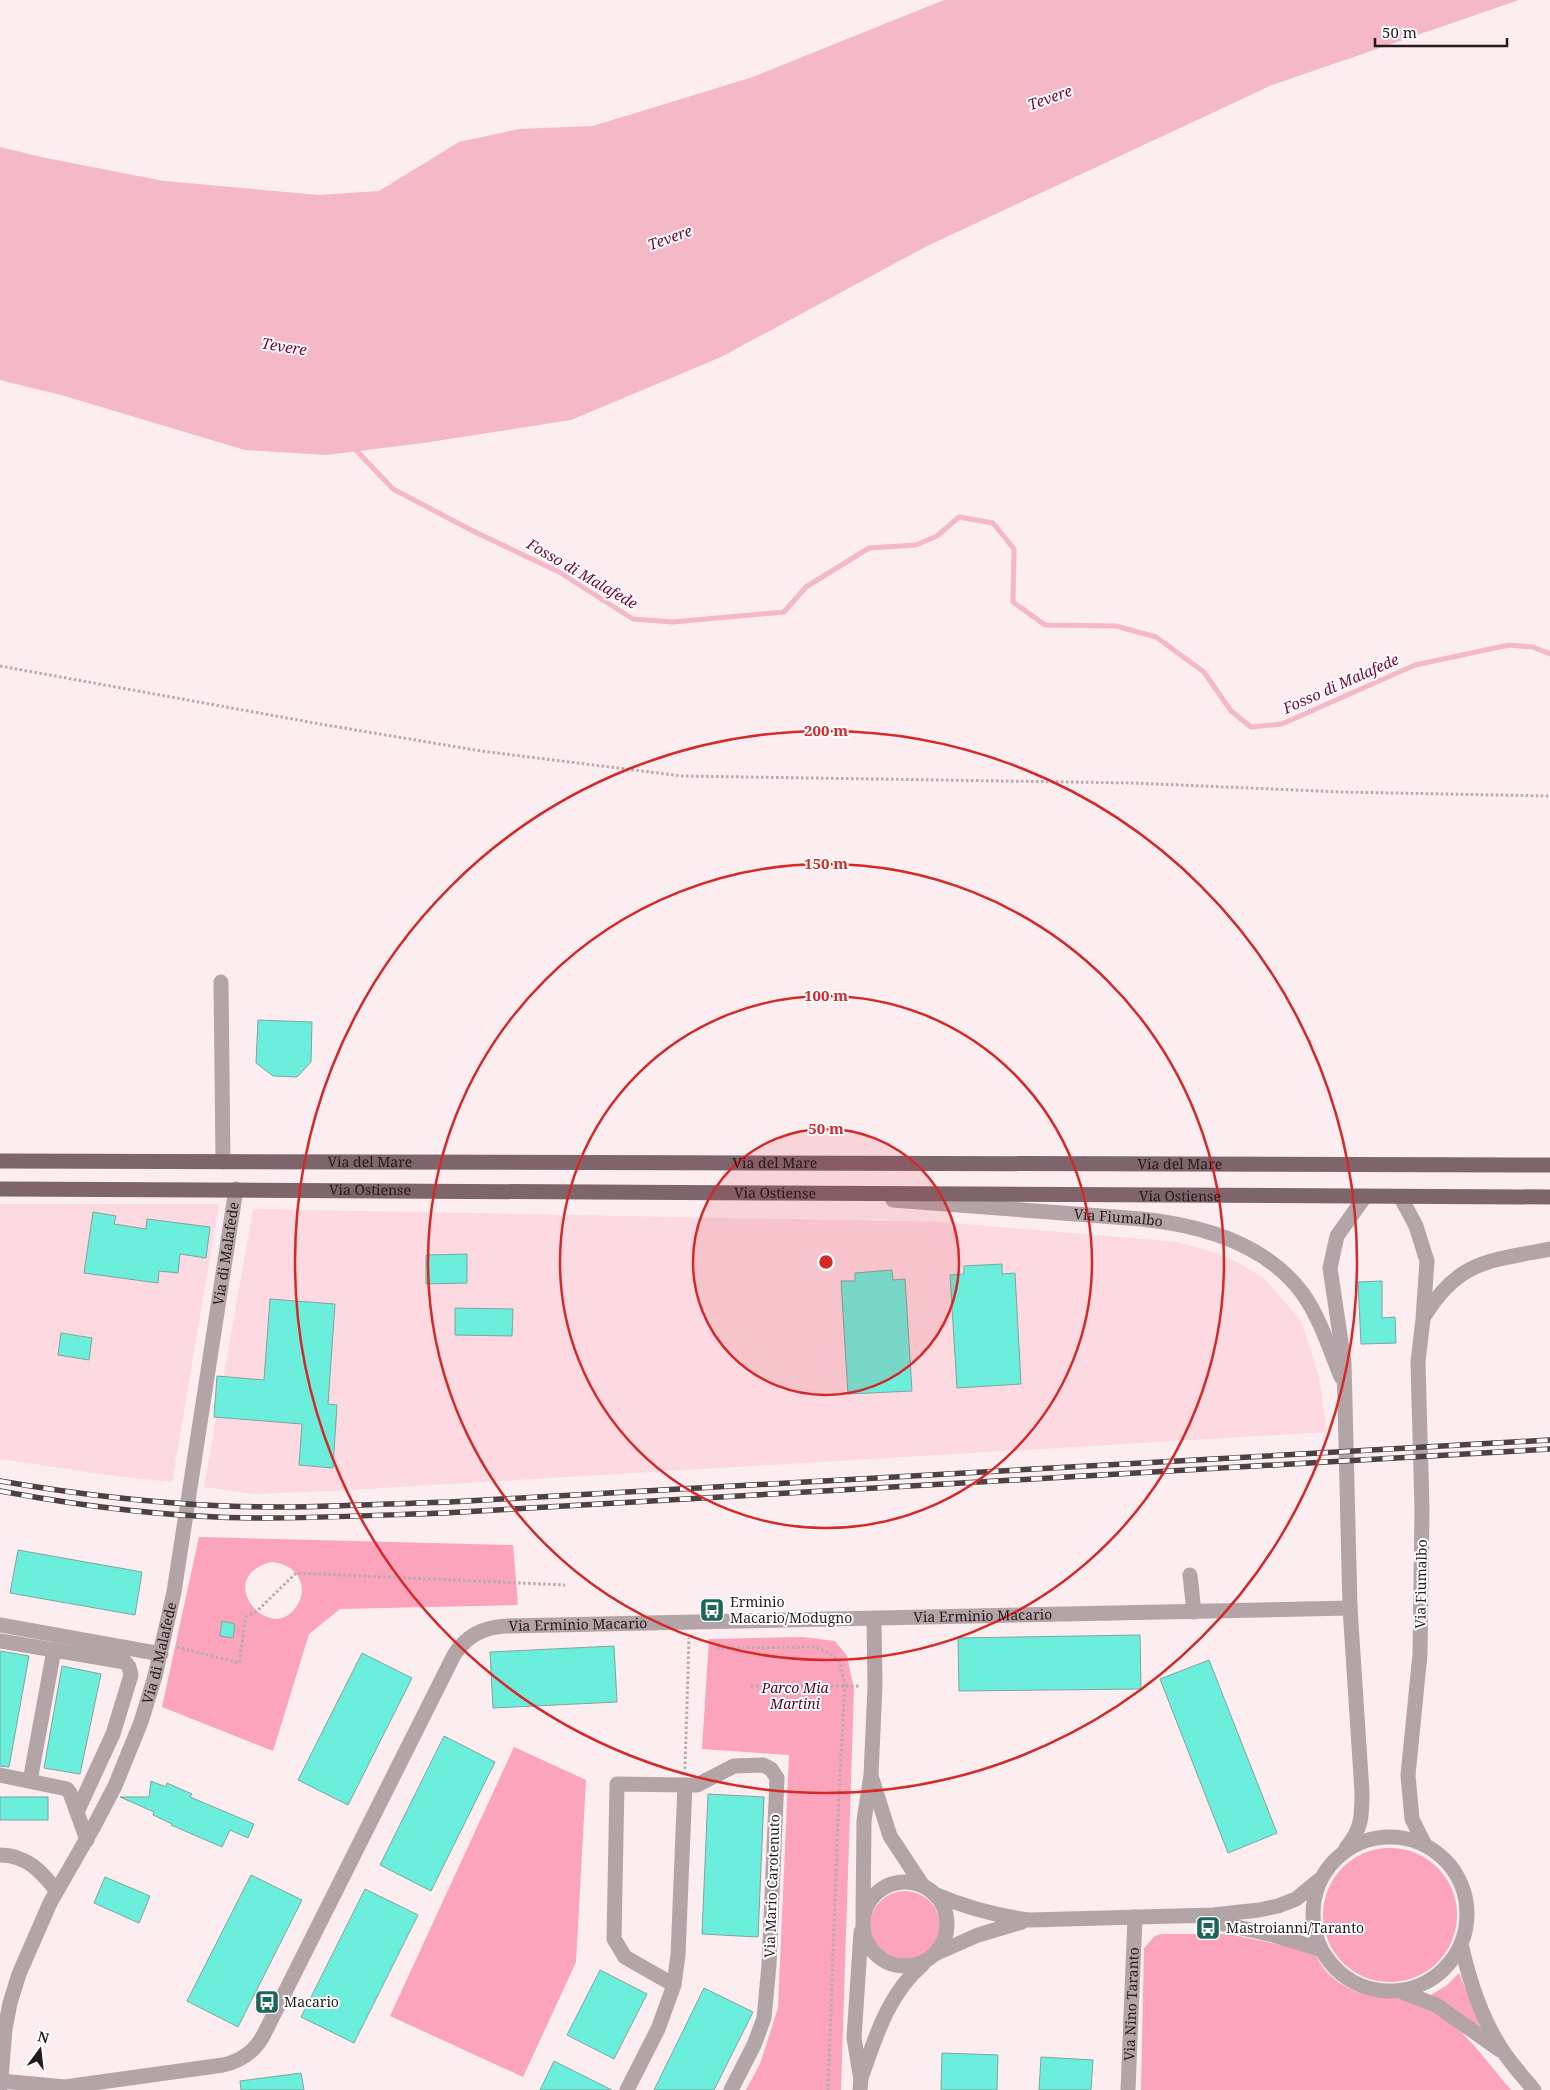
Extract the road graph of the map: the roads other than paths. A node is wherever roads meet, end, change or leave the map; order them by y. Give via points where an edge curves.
1 (221, 982) dead end
2 (0, 1161) edge
3 (223, 1162) junction
4 (1550, 1165) edge
5 (236, 1188) junction
6 (0, 1189) edge
7 (811, 1194) junction
8 (1364, 1198) junction
9 (1401, 1198) junction
10 (1550, 1198) edge
11 (1550, 1250) edge
12 (1423, 1319) junction
13 (1345, 1388) junction
14 (1190, 1575) dead end
15 (1350, 1608) junction
16 (1194, 1612) junction
17 (874, 1620) junction
18 (0, 1625) edge
19 (0, 1641) edge
20 (162, 1649) junction
21 (54, 1650) junction
22 (0, 1775) edge
23 (871, 1775) junction
24 (30, 1781) junction
25 (685, 1785) junction
26 (77, 1812) junction
27 (87, 1840) junction
28 (1425, 1845) junction
29 (1346, 1848) junction
30 (0, 1855) edge
31 (1320, 1879) junction
32 (56, 1890) junction
33 (928, 1890) junction
34 (1184, 1915) junction
35 (1135, 1917) junction
36 (863, 1920) junction
37 (1030, 1920) junction
38 (1462, 1944) junction
39 (1320, 1949) junction
40 (932, 1956) junction
41 (674, 1985) junction
42 (1396, 1990) junction
43 (1505, 2054) junction
44 (0, 2080) edge
45 (144, 2084) edge
46 (860, 2085) edge
47 (62, 2088) edge
48 (0, 2090) edge
49 (628, 2090) edge
50 (731, 2090) edge
51 (1128, 2090) edge
52 (1534, 2090) edge

1 - 3 street
2 - 3 main road, Via del Mare
3 - 4 main road, Via del Mare
5 - 6 main road, Via Ostiense
5 - 7 main road, Via Ostiense
5 - 20 street, Via di Malafede via 179,1562
7 - 8 main road, Via Ostiense
7 - 13 street, Via Fiumalbo via 1141,1219 1180,1224 1218,1234 1259,1255 1297,1286 1313,1310
8 - 9 main road, Via Ostiense
8 - 13 street, Via Fiumalbo via 1337,1236 1330,1268 1343,1349
9 - 10 main road, Via Ostiense
9 - 12 street, Via Fiumalbo via 1427,1257
11 - 12 street, Via Fiumalbo via 1496,1260 1468,1270 1442,1290
12 - 28 street, Via Fiumalbo via 1418,1362 1422,1510 1420,1639 1408,1775 1412,1819
13 - 15 street, Via Fiumalbo
14 - 16 street
15 - 16 street, Via Erminio Macario
15 - 29 street, Via Fiumalbo via 1362,1807 1359,1829
16 - 17 street, Via Erminio Macario
17 - 23 street
17 - 45 street, Via Erminio Macario via 498,1626 470,1637 454,1655 256,2046 230,2064
18 - 20 street
19 - 21 street
20 - 27 street, Via di Malafede via 128,1755
21 - 24 street
21 - 26 street via 124,1662 132,1675 113,1734
22 - 24 street
23 - 33 street via 890,1836
23 - 36 street via 864,1821
24 - 26 street via 67,1789
25 - 41 street
25 - 41 street, Via Mario Carotenuto via 617,1784 614,1939 625,1956
25 - 50 street, Via Mario Carotenuto via 697,1785 734,1766 763,1765 771,1769 777,1778 764,2018
26 - 27 street
27 - 32 street, Via di Malafede
28 - 29 street via 1384,1838
28 - 38 street via 1446,1861 1464,1887 1467,1907
29 - 31 street via 1335,1857
30 - 32 street via 17,1857 32,1864
31 - 34 street via 1296,1898 1278,1906
31 - 39 street via 1311,1916
32 - 44 street, Via di Malafede via 13,1993
33 - 36 street via 906,1882 889,1885 869,1901
33 - 37 street via 976,1910
33 - 40 street via 944,1907 947,1924 944,1940
34 - 35 street
34 - 39 street
35 - 37 street
35 - 51 street, Via Nino Taranto
36 - 40 street via 866,1942 885,1962 903,1967 921,1963
36 - 46 street via 854,2038
37 - 40 street via 978,1935
38 - 42 street via 1450,1962 1428,1982
38 - 43 street via 1474,1994
39 - 42 street via 1349,1980 1371,1989
40 - 46 street via 903,1983 886,2010
41 - 49 street via 658,2029
42 - 43 street via 1436,2005
43 - 52 street
44 - 47 street, Via Erminio Macario
44 - 48 street, Via di Malafede
45 - 47 street, Via Erminio Macario

